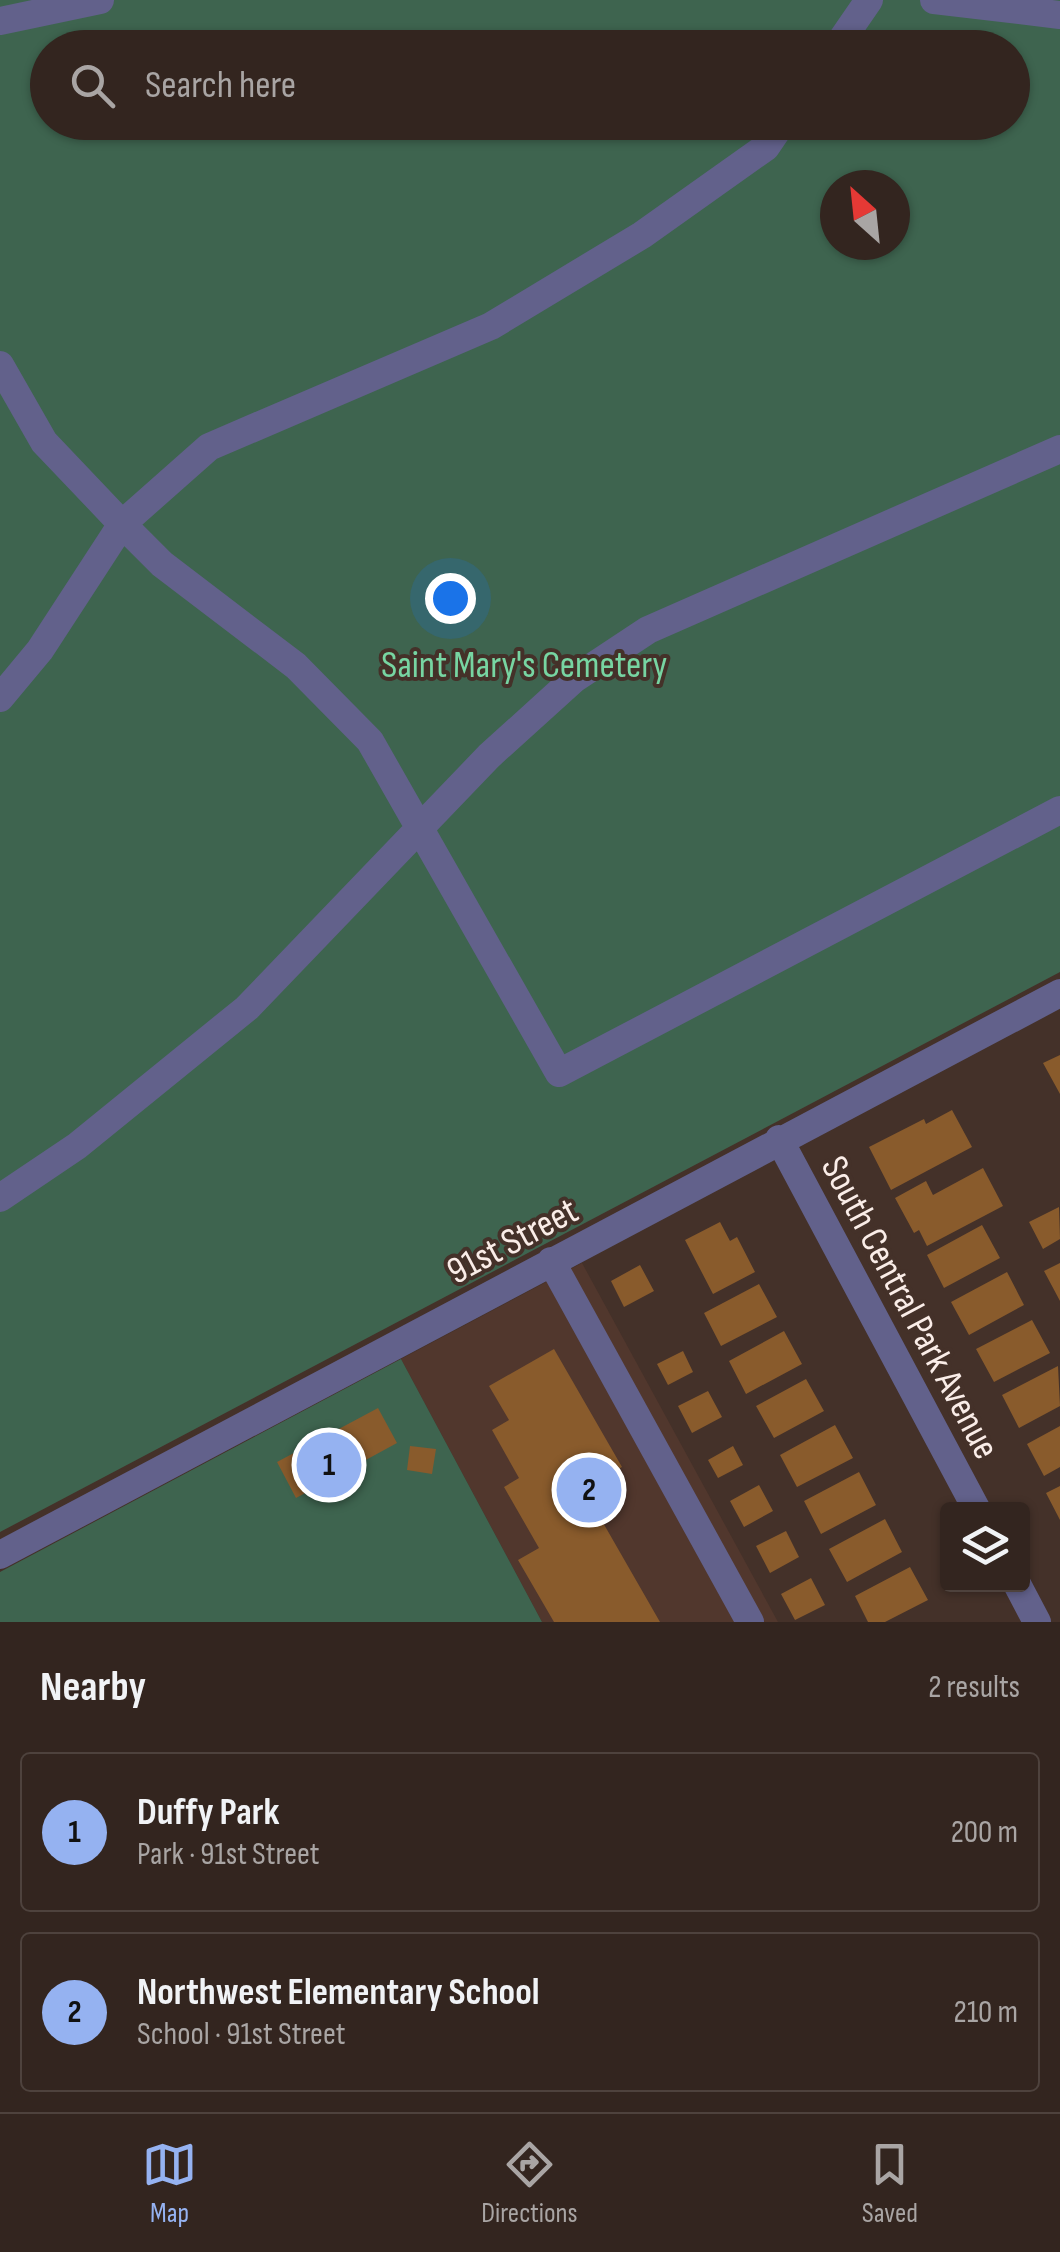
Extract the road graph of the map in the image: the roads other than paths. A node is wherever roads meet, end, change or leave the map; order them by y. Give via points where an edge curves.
1 (100, 0) edge
2 (869, 0) edge
3 (934, 0) edge
4 (1060, 15) edge
5 (0, 21) edge
6 (848, 30) edge
7 (770, 140) edge
8 (0, 365) edge
9 (1060, 450) edge
10 (122, 524) junction
11 (0, 698) edge
12 (1060, 810) edge
13 (422, 825) junction
14 (1060, 994) edge
15 (780, 1140) junction
16 (0, 1198) edge
17 (551, 1261) junction
18 (973, 1502) edge
19 (0, 1555) edge
20 (1021, 1592) edge
21 (750, 1622) edge
22 (1037, 1622) edge

1 - 5 street
2 - 6 street
3 - 4 street
7 - 10 street via 625,246 491,326 209,447
8 - 10 street via 44,442
9 - 13 street via 648,630 574,678
10 - 11 street via 40,650
10 - 13 street via 162,564 296,666 358,728
12 - 13 street via 560,1073
13 - 16 street via 247,1008 77,1146
14 - 15 street, 91st Street
15 - 17 street, 91st Street
15 - 18 street, South Central Park Avenue
17 - 19 street, 91st Street
17 - 21 street
20 - 22 street

